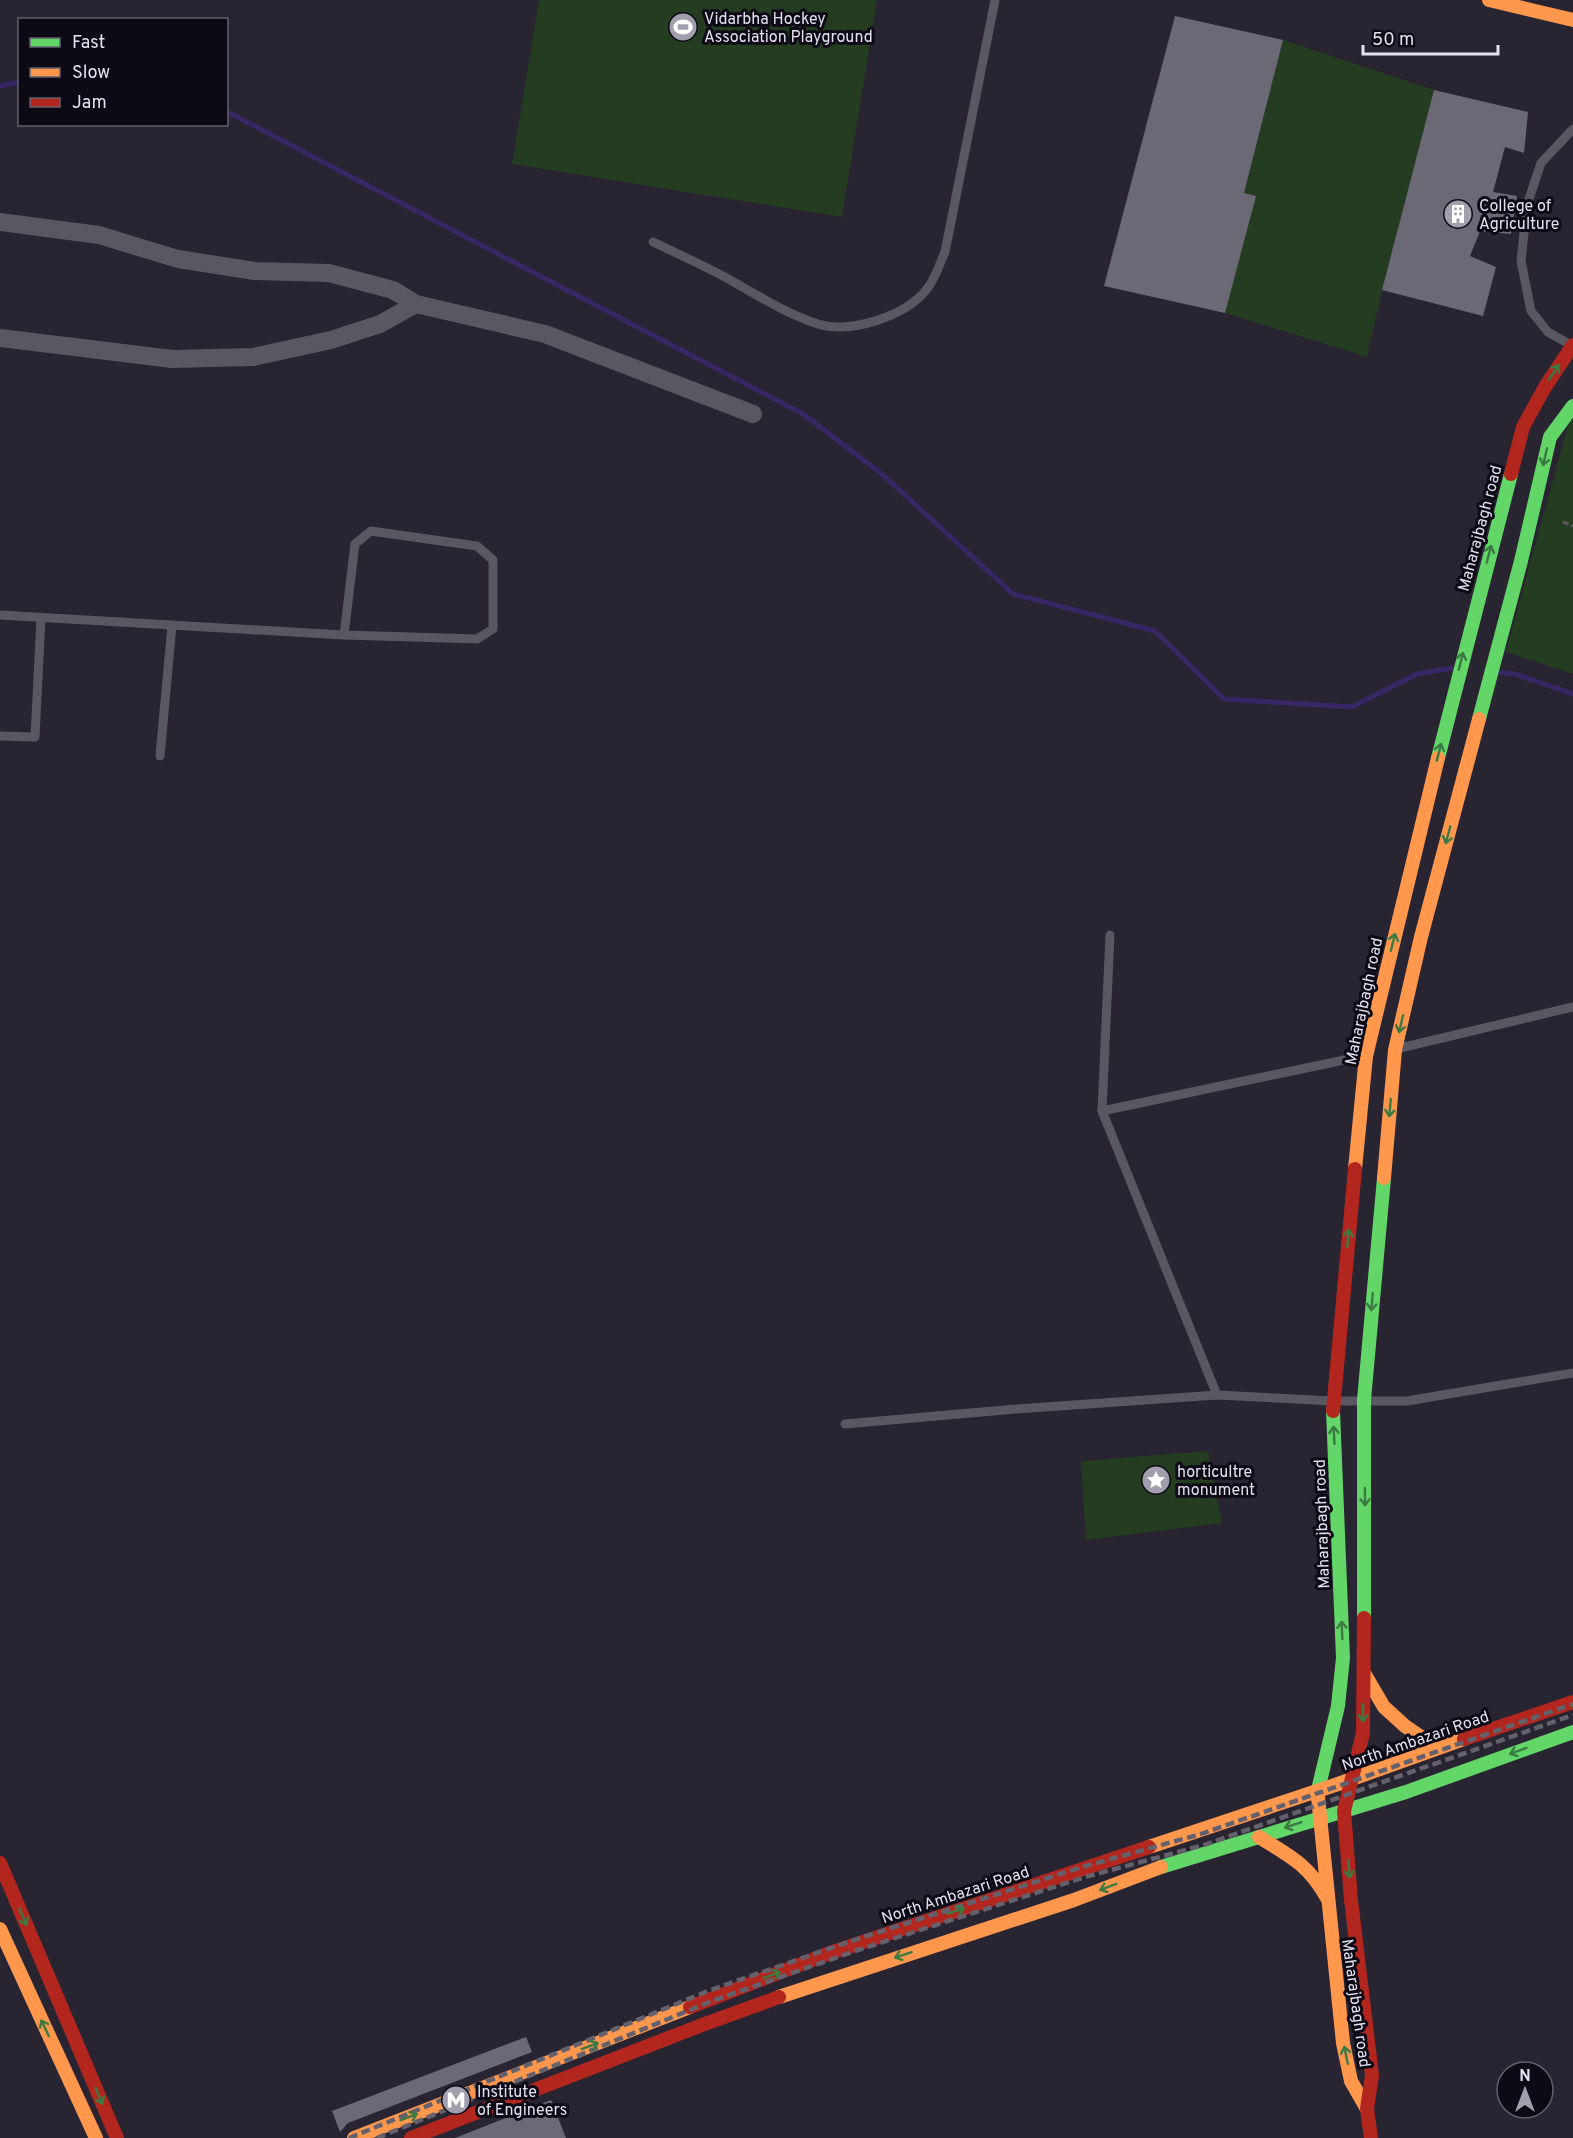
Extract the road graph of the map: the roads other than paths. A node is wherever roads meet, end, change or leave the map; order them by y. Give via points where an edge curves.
1 (995, 0) edge
2 (1489, 0) edge
3 (1573, 20) edge
4 (1573, 129) edge
5 (0, 222) edge
6 (653, 242) dead end
7 (416, 304) junction
8 (0, 338) edge
9 (1573, 346) edge
10 (1573, 406) edge
11 (753, 414) dead end
12 (0, 615) edge
13 (41, 618) junction
14 (172, 625) junction
15 (344, 635) junction
16 (0, 736) edge
17 (160, 756) dead end
18 (1110, 935) dead end
19 (1573, 1007) edge
20 (1380, 1053) junction
21 (1102, 1112) junction
22 (1573, 1372) edge
23 (1217, 1395) junction
24 (1364, 1400) junction
25 (1333, 1401) junction
26 (845, 1424) dead end
27 (1364, 1673) junction
28 (1573, 1702) edge
29 (1573, 1732) edge
30 (1437, 1748) junction
31 (1351, 1778) junction
32 (1318, 1790) junction
33 (1344, 1811) junction
34 (1319, 1817) junction
35 (1259, 1837) junction
36 (0, 1863) edge
37 (1328, 1899) junction
38 (0, 1929) edge
39 (1366, 2109) junction
40 (96, 2138) edge
41 (117, 2138) edge
42 (354, 2138) edge
43 (411, 2138) edge
44 (1371, 2138) edge

1 - 6 lane via 945,252 927,289 903,310 874,322 844,328 819,324
2 - 3 main road
4 - 9 lane via 1541,163 1527,205 1521,261 1531,311 1548,332
5 - 7 street via 99,236 178,259 222,266 329,273 393,290
7 - 8 street via 380,324 331,340 253,357 172,359
7 - 11 street via 545,334
20 -> 9 main road, Maharajbagh road via 1449,711 1523,427
10 -> 20 main road, Maharajbagh road via 1550,437 1421,937
12 - 13 lane
13 - 14 lane
13 - 16 lane via 35,737
14 - 15 lane
14 - 17 lane
15 - 15 lane via 477,639 493,629 493,560 477,546 371,531 355,544
18 - 21 lane
19 - 20 lane
20 - 21 lane
20 -> 24 main road, Maharajbagh road
25 -> 20 main road, Maharajbagh road
21 - 23 lane
22 - 24 lane via 1407,1401
23 - 25 lane
23 - 26 lane
24 - 25 lane
24 -> 27 main road, Maharajbagh road
32 -> 25 main road, Maharajbagh road via 1338,1706 1343,1658
27 - 30 main road via 1384,1707
27 -> 31 main road, Maharajbagh road via 1363,1733
28 - 30 main road, North Ambazari Road
29 -> 33 main road
30 - 31 main road, North Ambazari Road
31 - 32 main road, North Ambazari Road
31 - 33 main road, Maharajbagh road
32 - 34 main road, Maharajbagh road
42 -> 32 main road, North Ambazari Road via 830,1953
33 - 34 main road
33 -> 39 main road, Maharajbagh road via 1372,2075
34 -> 35 main road
34 - 37 main road, Maharajbagh road
35 - 37 main road via 1295,1859 1316,1878
35 -> 43 main road via 1182,1859 1074,1899 824,1981
36 -> 41 main road
39 -> 37 main road, Maharajbagh road via 1351,2081 1343,2043
40 -> 38 main road
39 - 44 main road

